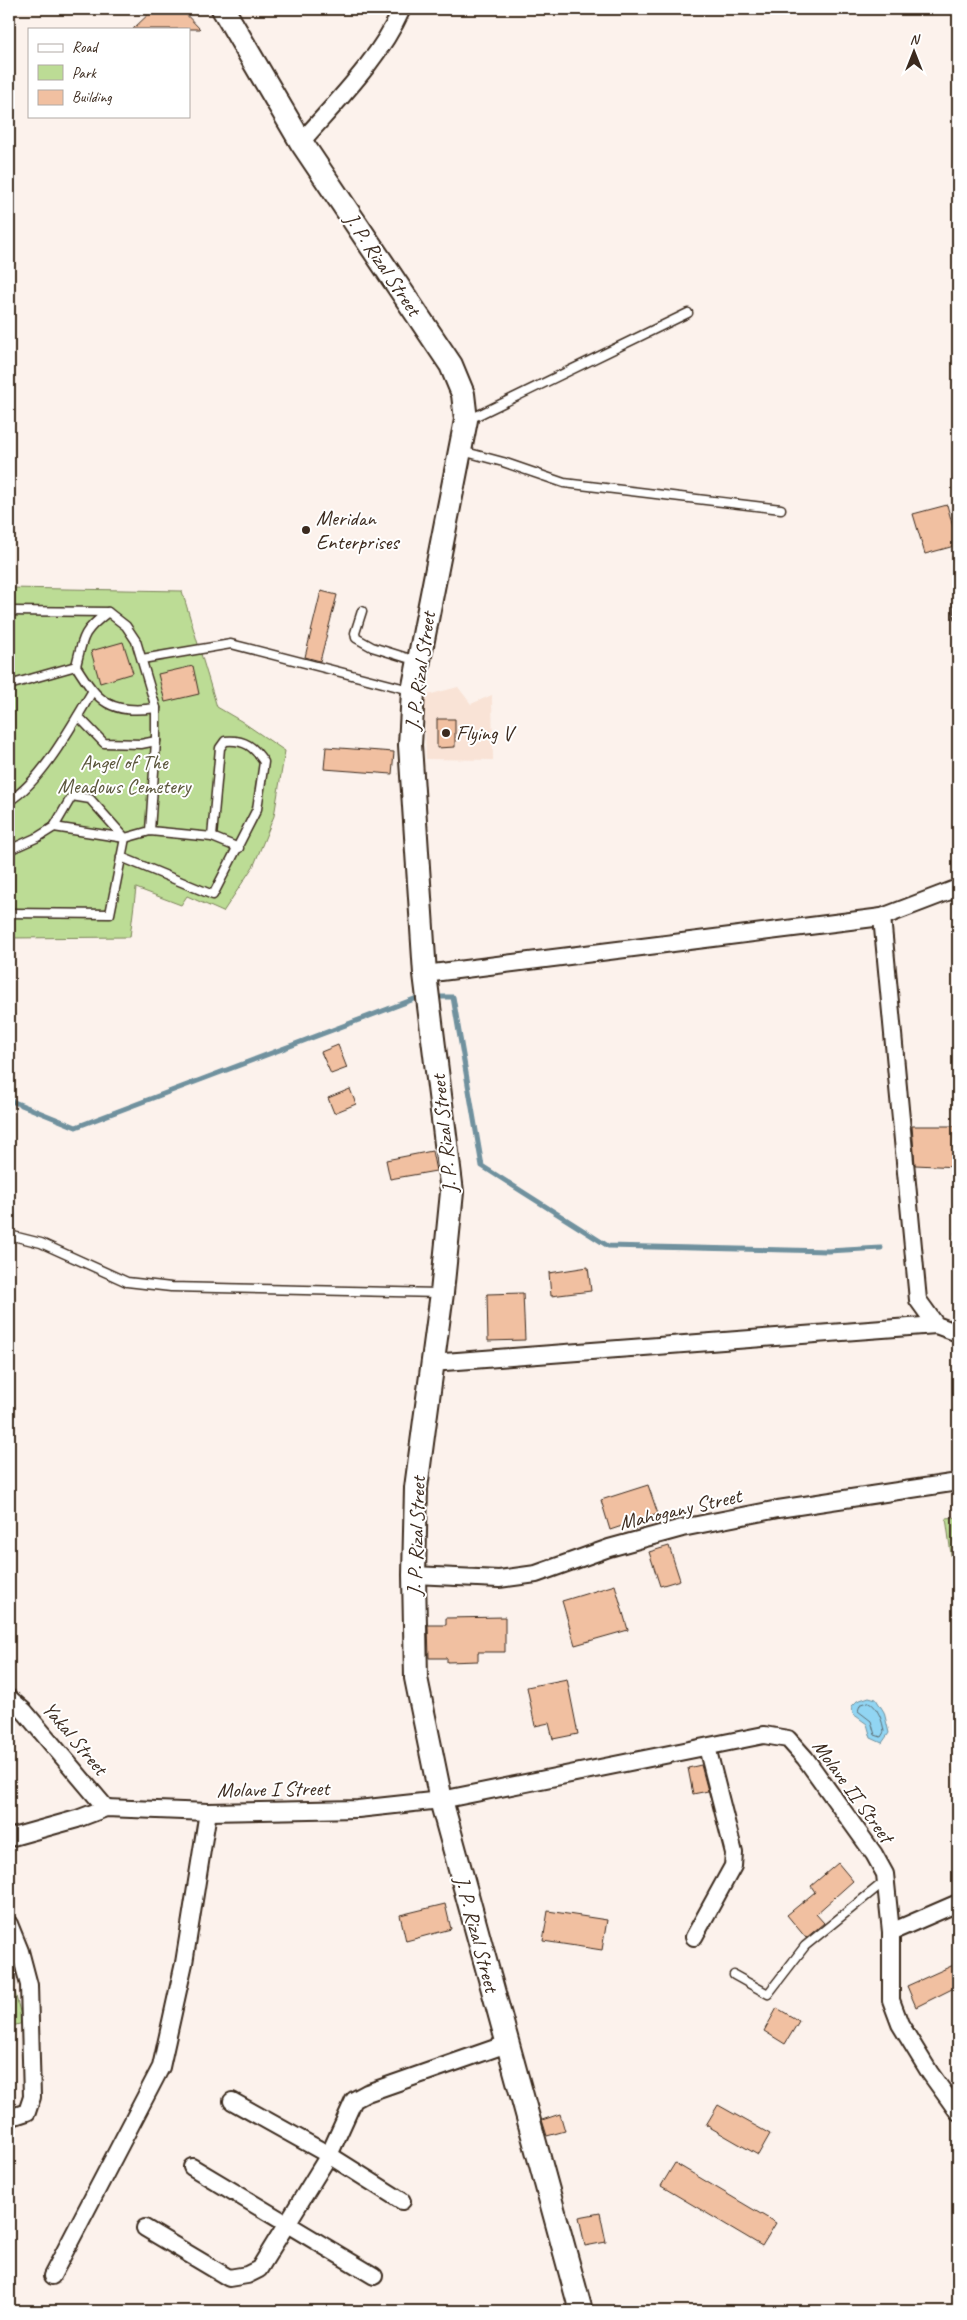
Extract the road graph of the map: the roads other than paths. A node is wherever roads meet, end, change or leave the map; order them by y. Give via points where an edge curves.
1 (223, 9) edge
2 (402, 9) edge
3 (301, 142) junction
4 (688, 313) dead end
5 (466, 420) junction
6 (460, 451) junction
7 (781, 509) dead end
8 (958, 589) edge
9 (362, 610) dead end
10 (9, 611) edge
11 (108, 612) junction
12 (958, 616) edge
13 (142, 659) junction
14 (419, 661) junction
15 (76, 666) junction
16 (9, 685) edge
17 (413, 691) junction
18 (92, 692) junction
19 (156, 708) junction
20 (78, 716) junction
21 (156, 741) junction
22 (9, 801) edge
23 (54, 827) junction
24 (150, 830) junction
25 (212, 837) junction
26 (125, 838) junction
27 (238, 848) junction
28 (9, 850) edge
29 (121, 857) junction
30 (958, 888) edge
31 (9, 913) edge
32 (882, 917) junction
33 (425, 974) junction
34 (9, 1235) edge
35 (442, 1293) junction
36 (936, 1325) junction
37 (958, 1333) edge
38 (431, 1363) junction
39 (958, 1482) edge
40 (414, 1575) junction
41 (9, 1698) edge
42 (708, 1747) junction
43 (441, 1800) junction
44 (106, 1808) junction
45 (208, 1812) junction
46 (9, 1838) edge
47 (885, 1881) junction
48 (958, 1903) edge
49 (9, 1924) edge
50 (891, 1932) junction
51 (694, 1937) dead end
52 (734, 1975) dead end
53 (507, 2044) junction
54 (232, 2101) dead end
55 (958, 2112) edge
56 (9, 2118) edge
57 (329, 2155) junction
58 (192, 2167) dead end
59 (402, 2201) dead end
60 (287, 2222) junction
61 (145, 2228) dead end
62 (52, 2276) dead end
63 (374, 2276) dead end
64 (580, 2311) edge

1 - 3 main road, J. P. Rizal Street
2 - 3 street via 394,28 361,73
3 - 5 main road, J. P. Rizal Street via 451,365 463,394
4 - 5 lane
5 - 6 main road, J. P. Rizal Street
6 - 7 lane via 564,483
6 - 14 main road, J. P. Rizal Street
8 - 12 lane
9 - 14 lane via 356,638 372,647
10 - 11 lane
11 - 13 lane via 126,626
11 - 15 lane via 82,637
13 - 17 lane via 231,644
13 - 19 lane
14 - 17 main road, J. P. Rizal Street
15 - 16 lane
15 - 18 lane
17 - 33 main road, J. P. Rizal Street via 411,787
18 - 19 lane via 105,704 134,711
18 - 20 lane
19 - 21 lane
20 - 21 lane via 104,743
20 - 22 lane via 51,757
21 - 24 lane
23 - 26 lane
23 - 26 lane via 72,796 90,799
23 - 28 lane
24 - 25 lane
24 - 26 lane
25 - 27 lane
25 - 27 lane via 220,748 225,741 234,740 254,747 264,762 256,809
26 - 29 lane
27 - 29 lane via 213,895
29 - 31 lane via 110,914
30 - 32 street
32 - 33 street
32 - 36 street via 918,1300
33 - 35 main road, J. P. Rizal Street via 452,1192
34 - 35 lane via 41,1243 127,1282 171,1287
35 - 38 main road, J. P. Rizal Street
36 - 37 street
36 - 38 street
38 - 40 main road, J. P. Rizal Street via 416,1488
39 - 40 street, Mahogany Street via 778,1509 682,1528 609,1548 536,1574 499,1579
40 - 43 main road, J. P. Rizal Street via 416,1678
41 - 44 street, Yakal Street via 24,1711
42 - 43 street, Molave II Street
42 - 47 street, Molave II Street via 764,1735 788,1739 874,1854 885,1874
42 - 51 street via 734,1860
43 - 45 street, Molave I Street via 358,1809
43 - 53 main road, J. P. Rizal Street
44 - 45 street, Molave I Street
44 - 46 street
45 - 62 street via 184,1964 161,2067
47 - 50 street, Molave II Street
47 - 52 lane via 805,1946 768,1994
48 - 50 street
49 - 56 street via 29,1985 32,2097 26,2112
50 - 55 street, Molave II Street via 891,2000 900,2024
53 - 57 street via 367,2092 354,2100
53 - 64 main road, J. P. Rizal Street
54 - 57 street
57 - 59 street
57 - 60 street
58 - 60 street
60 - 61 street via 259,2269 229,2278
60 - 63 street

